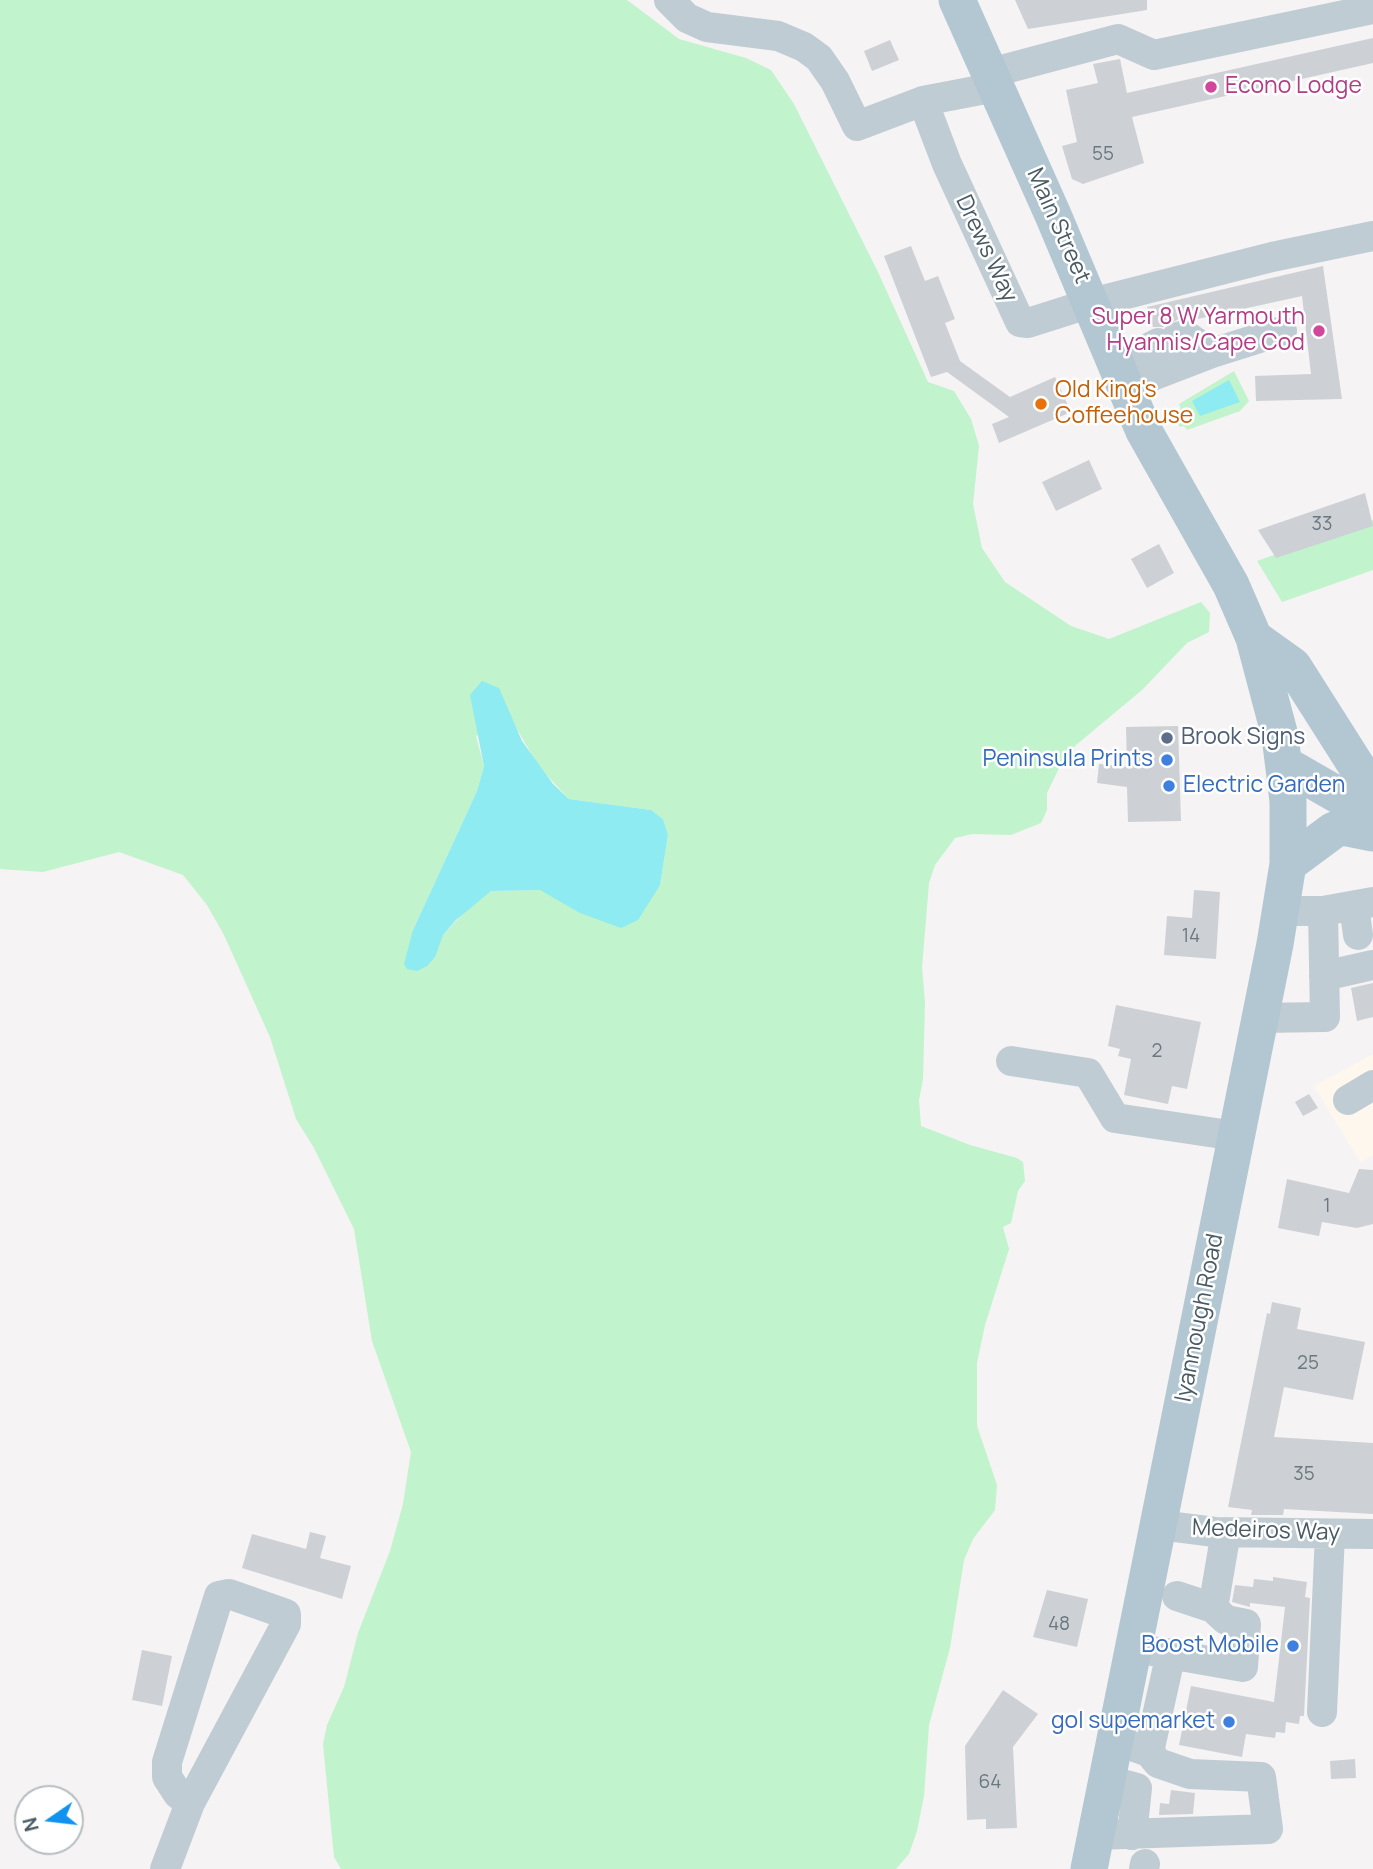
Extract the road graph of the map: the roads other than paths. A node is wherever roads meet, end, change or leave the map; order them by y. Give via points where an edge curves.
1 (668, 0) edge
2 (957, 0) edge
3 (1373, 9) edge
4 (993, 80) junction
5 (923, 101) junction
6 (1373, 236) edge
7 (1091, 303) junction
8 (1282, 331) dead end
9 (1212, 353) junction
10 (1121, 375) junction
11 (1254, 638) junction
12 (1284, 764) junction
13 (1373, 792) edge
14 (1373, 826) edge
15 (1373, 833) edge
16 (1288, 864) junction
17 (1368, 905) edge
18 (1281, 911) junction
19 (1323, 911) junction
20 (1363, 957) edge
21 (1324, 976) junction
22 (1259, 1018) junction
23 (1011, 1061) dead end
24 (1373, 1085) edge
25 (1348, 1100) dead end
26 (1236, 1136) junction
27 (1159, 1525) junction
28 (1226, 1532) junction
29 (1330, 1534) junction
30 (1373, 1534) edge
31 (1177, 1597) dead end
32 (1213, 1608) junction
33 (1135, 1648) junction
34 (1171, 1653) junction
35 (1322, 1712) dead end
36 (1115, 1740) junction
37 (1149, 1752) junction
38 (1107, 1780) junction
39 (190, 1803) junction
40 (1132, 1835) junction
41 (1092, 1852) edge
42 (165, 1869) edge

1 - 5 street via 687,18 707,27 778,36 804,47 819,58 835,81 857,126
2 - 4 main road, Main Street
3 - 4 street via 1154,55 1118,39
4 - 5 street
4 - 7 main road, Main Street
5 - 7 street, Drews Way via 1020,323
6 - 7 street, Drews Way
7 - 10 main road, Main Street
8 - 9 street
9 - 10 street
9 - 10 street via 1185,335 1167,340
10 - 11 main road, Main Street via 1144,431 1231,585
11 - 12 main road, Main Street via 1265,669
11 - 13 main road via 1293,666
12 - 14 main road via 1357,806
12 - 16 main road, Iyannough Road
15 - 16 main road via 1343,827 1334,830
16 - 18 main road, Iyannough Road
17 - 19 street
17 - 20 street
18 - 19 street
18 - 22 main road, Iyannough Road
19 - 21 street
20 - 21 street
21 - 22 street via 1325,1017
22 - 26 main road, Iyannough Road
23 - 26 street via 1088,1073 1115,1118
24 - 25 street
26 - 27 main road, Iyannough Road
27 - 28 street, Medeiros Way
27 - 33 main road, Iyannough Road
28 - 29 street, Medeiros Way
28 - 32 street
29 - 30 street, Medeiros Way
29 - 35 street
31 - 32 street
32 - 34 street via 1226,1620 1246,1624 1243,1667
33 - 34 street
33 - 36 main road, Iyannough Road
34 - 37 street
36 - 37 street
36 - 38 main road, Iyannough Road
37 - 40 street via 1158,1763 1190,1774 1261,1777 1268,1829
38 - 40 street via 1137,1788
38 - 41 main road, Iyannough Road
39 - 39 street via 286,1625 286,1614 229,1594 219,1596 167,1762 167,1777
39 - 42 street
40 - 41 street

